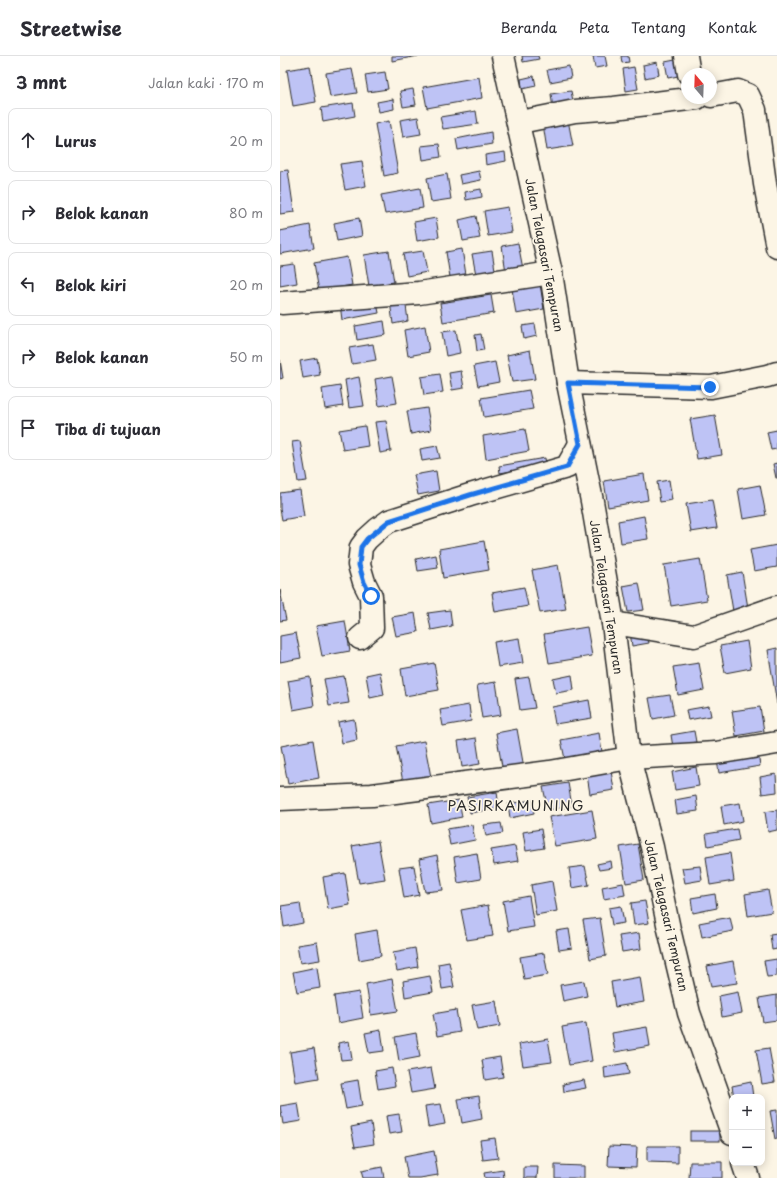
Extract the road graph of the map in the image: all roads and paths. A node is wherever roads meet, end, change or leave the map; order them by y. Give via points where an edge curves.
1 (503, 56) edge
2 (686, 56) edge
3 (687, 68) edge
4 (717, 95) edge
5 (681, 100) edge
6 (525, 121) dead end
7 (777, 247) edge
8 (551, 273) junction
9 (282, 303) dead end
10 (777, 373) edge
11 (568, 383) junction
12 (580, 444) junction
13 (777, 607) edge
14 (613, 623) junction
15 (360, 638) dead end
16 (777, 743) edge
17 (629, 758) junction
18 (280, 799) edge
19 (731, 1130) edge
20 (744, 1166) edge
21 (748, 1178) edge

1 - 8 street, Jalan Telagasari Tempuran
2 - 3 street
4 - 7 street via 738,91 748,95 755,110
5 - 6 street via 575,111
8 - 9 street via 419,293
8 - 11 street, Jalan Telagasari Tempuran
10 - 11 street via 710,387
11 - 12 street, Jalan Telagasari Tempuran
12 - 14 street, Jalan Telagasari Tempuran
12 - 15 street via 567,467 389,521 367,539 361,547 359,565 371,596 372,628
13 - 14 street via 694,636
14 - 17 street, Jalan Telagasari Tempuran
16 - 17 street via 716,753
17 - 18 street via 550,772 372,795
17 - 19 street, Jalan Telagasari Tempuran via 652,847 689,1013
20 - 21 street

